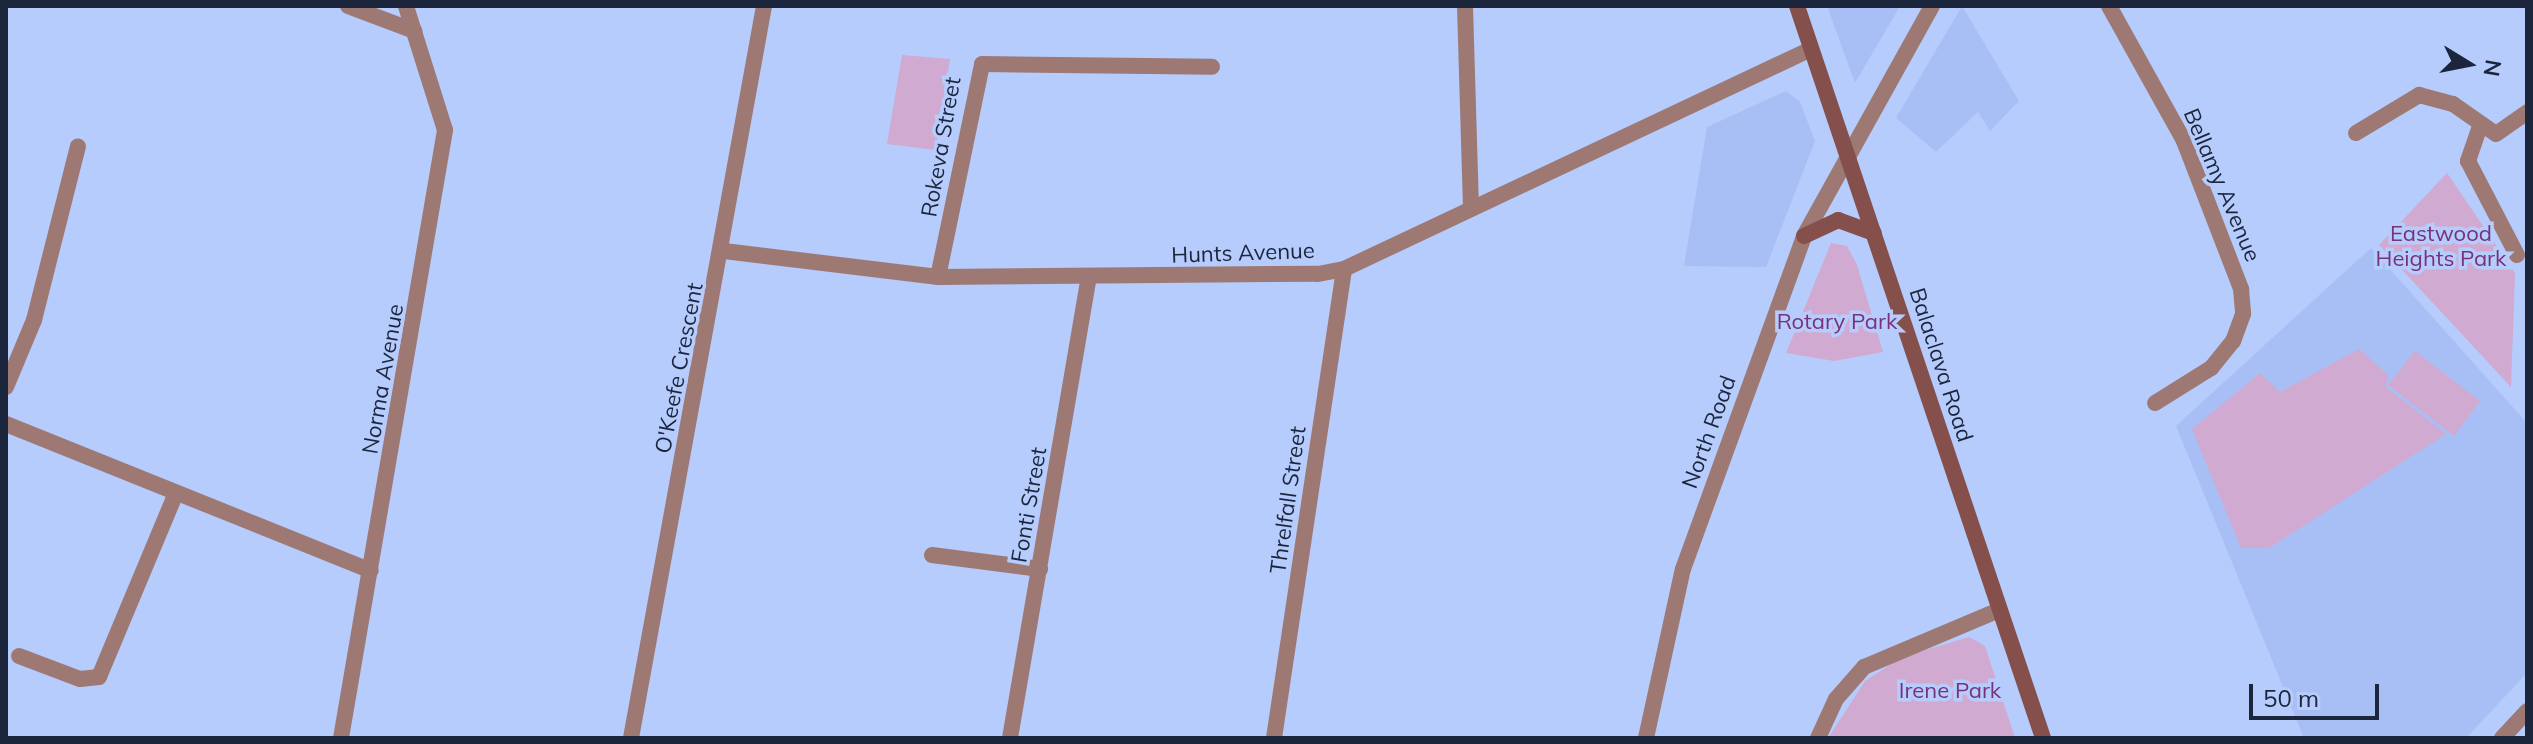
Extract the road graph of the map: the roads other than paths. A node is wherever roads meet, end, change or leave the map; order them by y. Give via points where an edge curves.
1 (348, 6) edge
2 (406, 6) edge
3 (764, 6) edge
4 (1465, 6) edge
5 (1797, 6) edge
6 (1932, 6) edge
7 (2109, 6) edge
8 (414, 31) junction
9 (1811, 49) junction
10 (1212, 67) dead end
11 (2527, 112) edge
12 (2479, 129) junction
13 (2356, 133) dead end
14 (78, 146) dead end
15 (1846, 151) junction
16 (1471, 207) junction
17 (1874, 233) junction
18 (1804, 236) junction
19 (724, 251) junction
20 (2517, 255) dead end
21 (1344, 269) junction
22 (938, 277) junction
23 (1089, 278) junction
24 (6, 387) edge
25 (2155, 403) dead end
26 (6, 424) edge
27 (175, 495) junction
28 (932, 555) dead end
29 (1040, 569) junction
30 (371, 571) junction
31 (1999, 610) junction
32 (19, 656) dead end
33 (2527, 711) edge
34 (341, 738) edge
35 (631, 738) edge
36 (1010, 738) edge
37 (1274, 738) edge
38 (1646, 738) edge
39 (1818, 738) edge
40 (2043, 738) edge
41 (2502, 738) edge

1 - 8 street
2 - 8 street, Norma Avenue
3 - 19 street, O'Keefe Crescent
4 - 16 street
5 - 9 main road, Balaclava Road
6 - 15 street, North Road
7 - 25 street, Bellamy Avenue via 2184,141 2241,289 2243,314 2233,341 2211,368
8 - 30 street, Norma Avenue via 445,130
9 - 15 main road, Balaclava Road
9 - 16 street, Hunts Avenue
10 - 22 street, Rokeva Street via 982,64
11 - 12 street via 2513,128
12 - 13 street via 2434,94 2400,102
12 - 20 street via 2468,161
14 - 24 street via 34,320
15 - 17 main road, Balaclava Road
15 - 18 street, North Road
16 - 21 street, Hunts Avenue
17 - 18 main road via 1838,220
17 - 31 main road, Balaclava Road
18 - 38 street, North Road via 1683,569
19 - 22 street, Hunts Avenue
19 - 35 street, O'Keefe Crescent
21 - 23 street, Hunts Avenue
21 - 37 street, Threlfall Street
22 - 23 street, Hunts Avenue
23 - 29 street, Fonti Street
26 - 27 street
27 - 30 street
27 - 32 street via 99,677 80,679
28 - 29 street
29 - 36 street, Fonti Street
30 - 34 street, Norma Avenue
31 - 39 street via 1864,667 1836,699
31 - 40 main road, Balaclava Road
33 - 41 street

